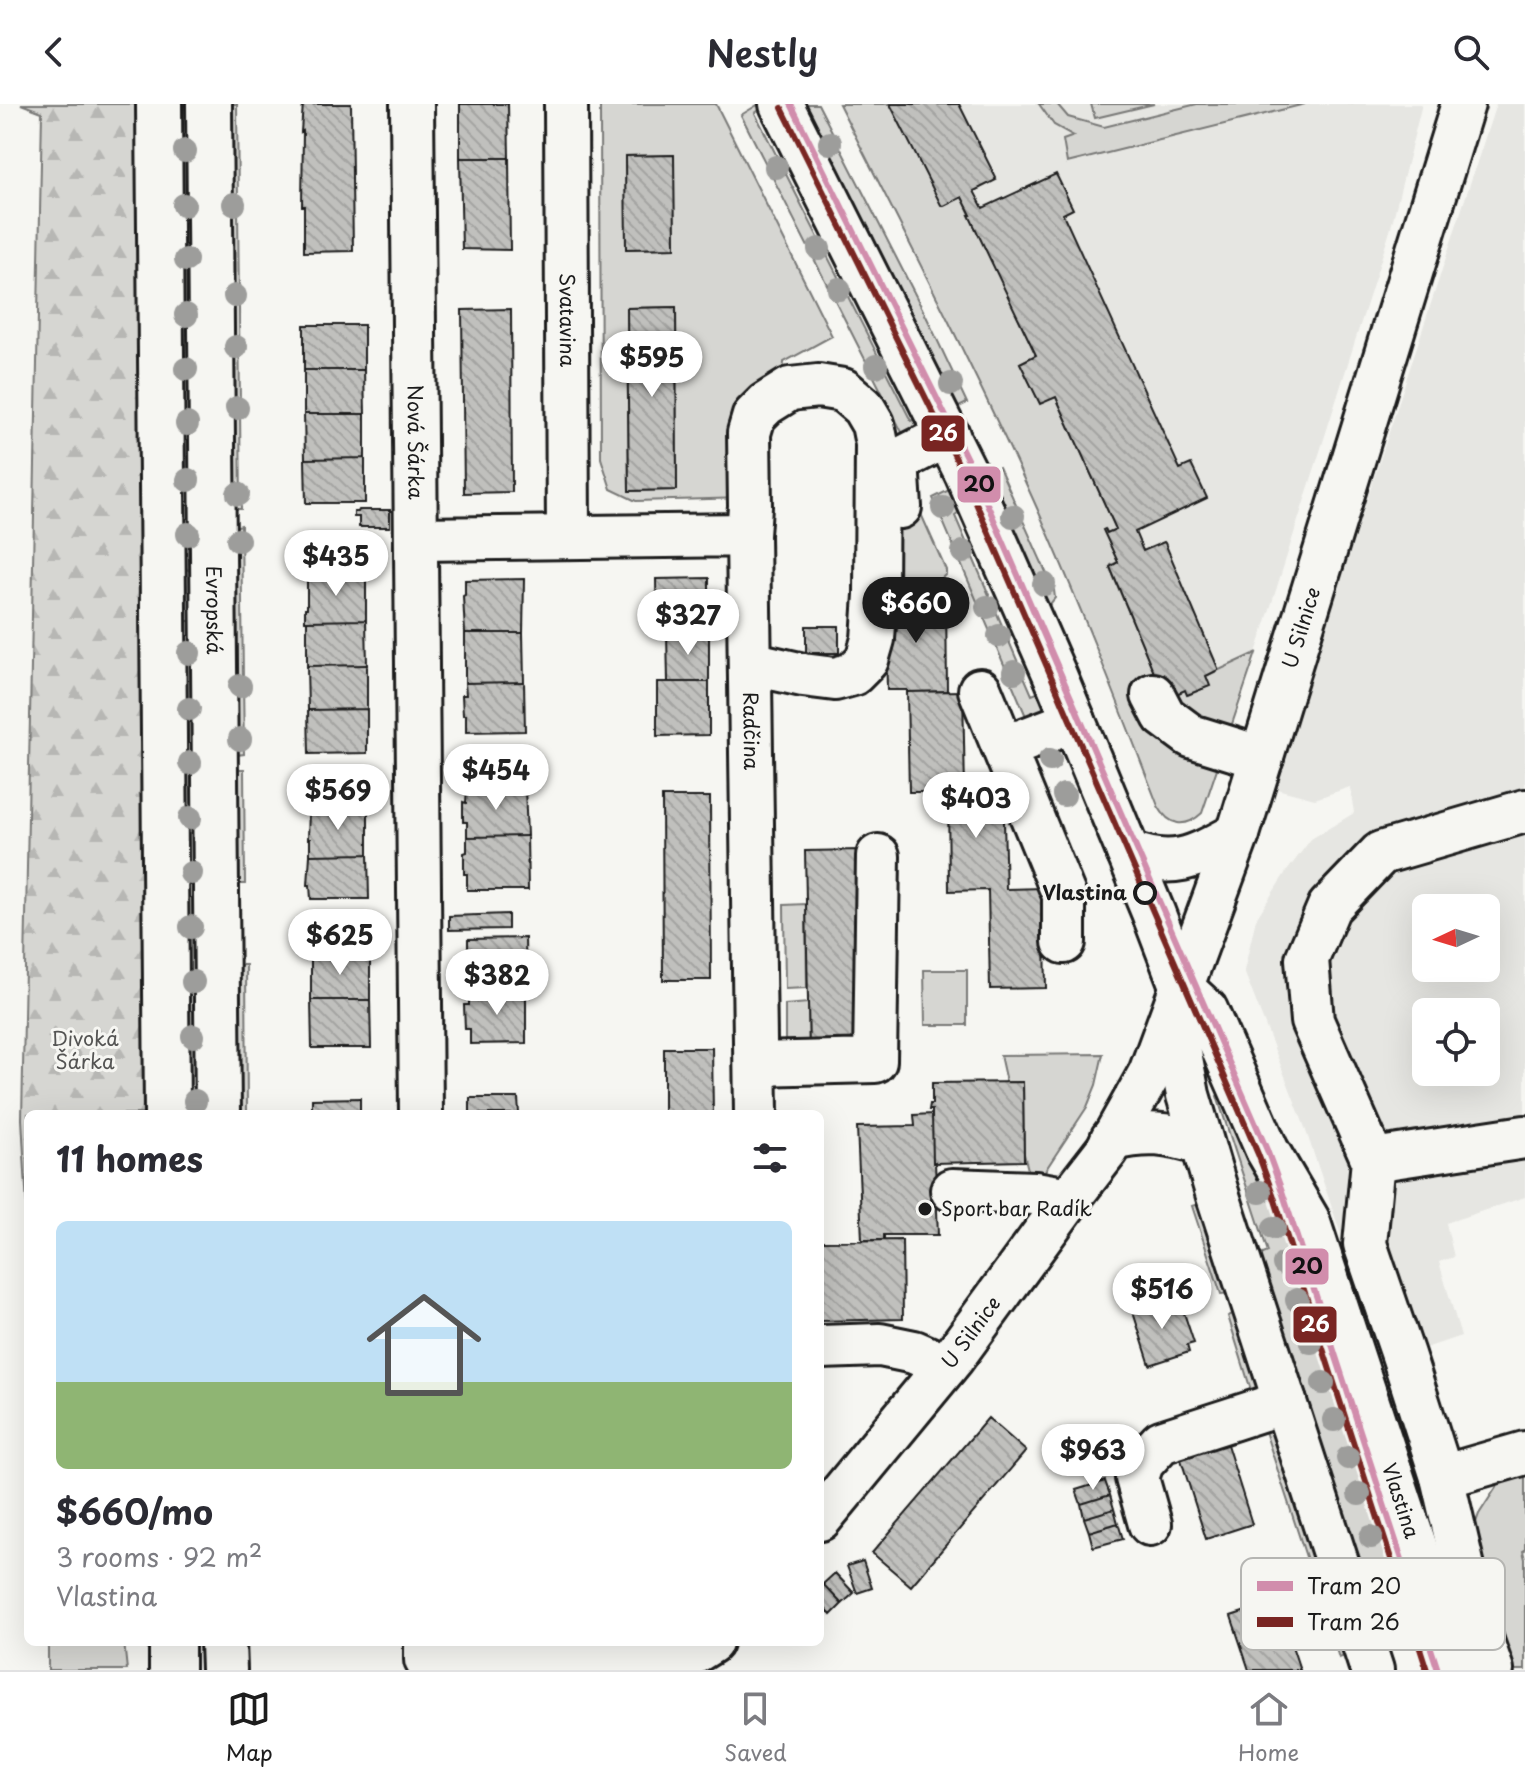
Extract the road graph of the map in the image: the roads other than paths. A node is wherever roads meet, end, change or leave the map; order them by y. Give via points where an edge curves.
1 (159, 104) edge
2 (209, 104) edge
3 (412, 104) edge
4 (566, 104) edge
5 (781, 104) edge
6 (1463, 104) edge
7 (948, 435) junction
8 (901, 508) dead end
9 (748, 535) junction
10 (568, 537) junction
11 (416, 539) junction
12 (750, 663) junction
13 (980, 690) dead end
14 (1153, 695) dead end
15 (1074, 721) junction
16 (1004, 748) junction
17 (1262, 758) junction
18 (1525, 811) edge
19 (1238, 834) junction
20 (1128, 852) junction
21 (878, 856) dead end
22 (1064, 942) dead end
23 (1182, 988) junction
24 (756, 1064) junction
25 (167, 1110) edge
26 (218, 1110) edge
27 (421, 1110) edge
28 (756, 1110) edge
29 (1525, 1137) edge
30 (1112, 1139) junction
31 (1202, 1144) junction
32 (1373, 1160) junction
33 (952, 1190) dead end
34 (1069, 1199) junction
35 (824, 1347) edge
36 (946, 1366) junction
37 (1285, 1402) junction
38 (1525, 1453) edge
39 (1442, 1477) junction
40 (824, 1514) edge
41 (1150, 1524) dead end
42 (1336, 1558) edge
43 (1419, 1558) edge
44 (1461, 1558) edge
45 (172, 1646) edge
46 (223, 1646) edge
47 (705, 1646) edge
48 (1366, 1650) edge
49 (1449, 1650) edge
50 (1485, 1650) edge
51 (426, 1651) edge
52 (671, 1668) edge
53 (172, 1670) edge
54 (224, 1670) edge
55 (1372, 1670) edge
56 (1456, 1670) edge
57 (1492, 1670) edge

1 - 25 main road
2 - 26 main road, Evropská
3 - 11 street, Nová Šárka
4 - 10 street, Svatavina
5 - 7 street, Vlastina
6 - 17 street, U Silnice
7 - 8 street via 897,461
7 - 15 street, Vlastina
9 - 10 street
9 - 12 street, Radčina
9 - 12 street, Radčina via 749,433 754,416 790,389 843,390 863,407 877,444 876,595 867,660 853,674 835,679
10 - 11 street
11 - 27 street, Nová Šárka
12 - 24 street, Radčina
13 - 16 street
14 - 17 street via 1164,716 1191,736
15 - 16 street
15 - 20 street, Vlastina
16 - 22 street via 1064,895
17 - 19 street, U Silnice
18 - 32 street via 1381,853 1329,907 1307,959 1312,1021
19 - 20 street via 1176,861
19 - 23 street, U Silnice
20 - 23 street, Vlastina
21 - 24 street via 875,1061
23 - 30 street, U Silnice via 1150,1073
23 - 31 street, Vlastina via 1179,1048
23 - 43 street, Vlastina via 1206,1010 1267,1150 1308,1220
24 - 28 street, Radčina
29 - 32 street
30 - 31 street via 1168,1134
30 - 34 street, U Silnice
31 - 37 street, Vlastina
32 - 39 street via 1365,1244
33 - 34 street
34 - 36 street, U Silnice
35 - 36 street via 880,1345
36 - 40 street, U Silnice
37 - 41 street via 1161,1442 1142,1463 1137,1478
37 - 42 street, Vlastina
38 - 39 street
39 - 44 street
45 - 53 main road
46 - 54 main road
47 - 52 street
48 - 55 street, Vlastina
49 - 56 street, Vlastina
50 - 57 street
51 - 52 street

